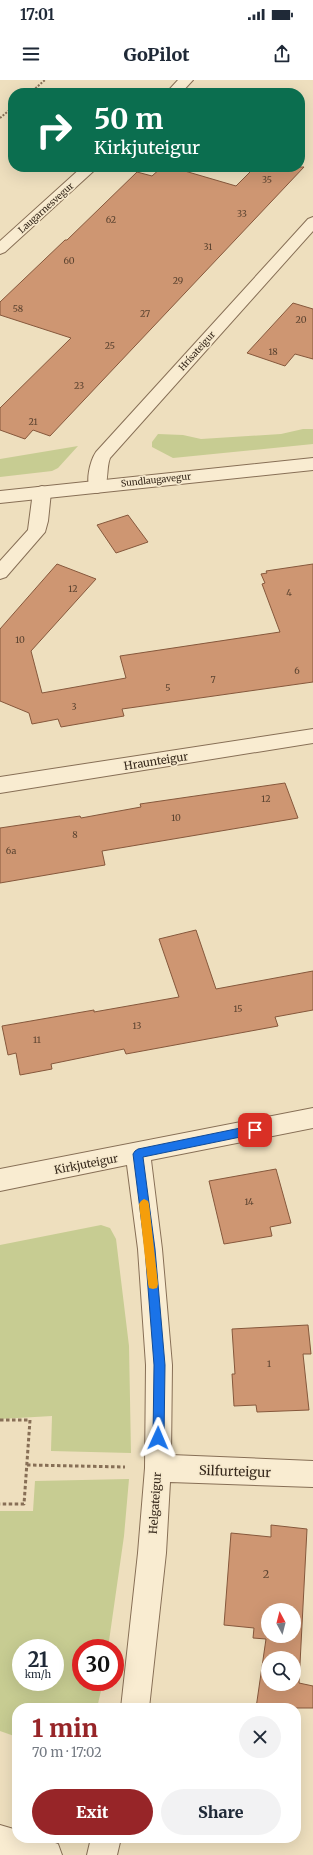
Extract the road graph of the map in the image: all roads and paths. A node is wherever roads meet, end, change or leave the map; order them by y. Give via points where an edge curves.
1 (45, 80) edge
2 (186, 80) edge
3 (36, 88) edge
4 (177, 88) edge
5 (8, 111) edge
6 (0, 118) edge
7 (85, 172) edge
8 (313, 222) edge
9 (0, 249) edge
10 (313, 464) edge
11 (97, 487) junction
12 (42, 492) junction
13 (0, 497) edge
14 (0, 573) edge
15 (313, 736) edge
16 (0, 785) edge
17 (313, 1118) edge
18 (138, 1154) junction
19 (0, 1180) edge
20 (0, 1420) edge
21 (27, 1466) junction
22 (158, 1468) junction
23 (313, 1474) edge
24 (0, 1504) edge
25 (136, 1703) edge
26 (0, 1840) edge
27 (105, 1843) edge
28 (47, 1855) edge
29 (102, 1855) edge

1 - 3 path
2 - 4 street
5 - 6 path
7 - 9 street, Laugarnesvegur
8 - 11 street, Hrísateigur via 102,456
10 - 11 street, Sundlaugavegur
11 - 12 street, Sundlaugavegur
12 - 13 street, Sundlaugavegur
12 - 14 street via 36,532
15 - 16 street, Hraunteigur
17 - 18 street, Kirkjuteigur
18 - 19 street, Kirkjuteigur
18 - 22 street, Helgateigur via 150,1249 159,1365
20 - 21 path via 30,1420
21 - 22 path
21 - 24 path via 24,1504
22 - 23 street, Silfurteigur
22 - 25 street, Helgateigur via 152,1553
26 - 28 street
27 - 29 street

